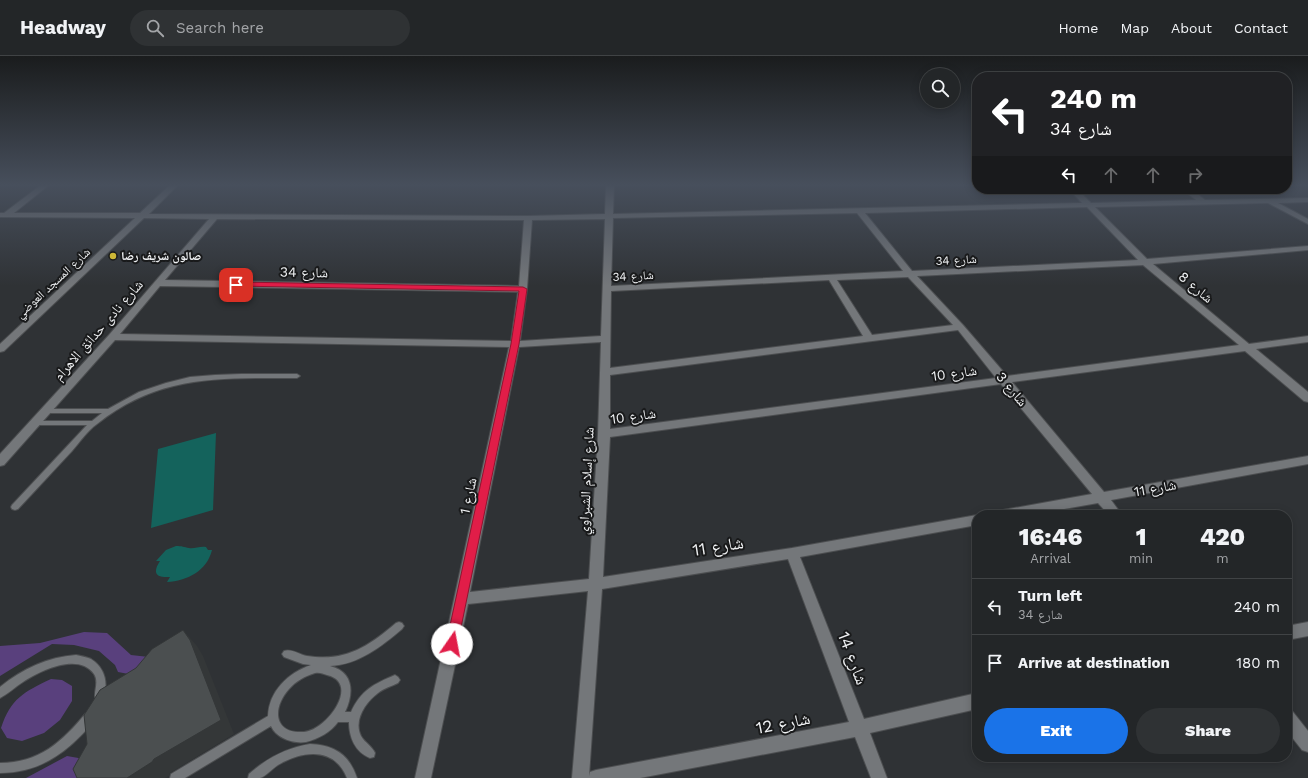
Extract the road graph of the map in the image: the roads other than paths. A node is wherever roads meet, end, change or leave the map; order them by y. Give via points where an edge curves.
1 (528, 218) edge
2 (139, 219) edge
3 (214, 219) edge
4 (608, 219) edge
5 (866, 219) edge
6 (1102, 219) edge
7 (1308, 248) edge
8 (1145, 262) junction
9 (910, 274) junction
10 (831, 277) junction
11 (157, 284) junction
12 (523, 289) junction
13 (606, 290) junction
14 (960, 327) junction
15 (112, 337) junction
16 (605, 339) junction
17 (870, 339) junction
18 (1308, 339) edge
19 (515, 344) junction
20 (1246, 348) junction
21 (0, 349) edge
22 (605, 372) junction
23 (297, 376) dead end
24 (1004, 380) junction
25 (1308, 398) edge
26 (46, 411) junction
27 (108, 411) junction
28 (35, 423) junction
29 (93, 423) junction
30 (604, 434) junction
31 (1308, 460) edge
32 (0, 462) edge
33 (1101, 498) junction
34 (15, 507) dead end
35 (1032, 510) edge
36 (1112, 510) edge
37 (972, 521) edge
38 (792, 552) junction
39 (595, 584) junction
40 (462, 599) junction
41 (400, 626) dead end
42 (1308, 629) edge
43 (1292, 632) edge
44 (287, 654) dead end
45 (320, 665) junction
46 (395, 680) dead end
47 (2, 690) edge
48 (972, 702) edge
49 (337, 717) junction
50 (355, 717) junction
51 (273, 719) junction
52 (1292, 724) edge
53 (859, 728) junction
54 (301, 737) junction
55 (1308, 744) edge
56 (297, 751) junction
57 (370, 753) dead end
58 (0, 768) edge
59 (175, 778) edge
60 (253, 778) edge
61 (352, 778) edge
62 (423, 778) edge
63 (580, 778) edge
64 (596, 778) edge
65 (879, 778) edge

1 - 12 street, شارع 1
2 - 21 street, شارع المسجد العوضي
3 - 11 street, شارع نادى حدائق الاهرام
4 - 13 street, شارع إسلام الشبراوي
5 - 9 street, شارع 3
6 - 8 street, شارع 8
7 - 8 street, شارع 34
8 - 9 street, شارع 34
8 - 20 street, شارع 8
9 - 10 street, شارع 34
9 - 14 street, شارع 3
10 - 13 street, شارع 34
10 - 17 street
11 - 12 street, شارع 34
11 - 15 street, شارع نادى حدائق الاهرام
12 - 19 street, شارع 1
13 - 16 street, شارع إسلام الشبراوي
14 - 17 street
14 - 24 street, شارع 3
15 - 19 street
15 - 26 street, شارع نادى حدائق الاهرام
16 - 19 street
16 - 22 street, شارع إسلام الشبراوي
17 - 22 street
18 - 20 street, شارع 10
19 - 40 street, شارع 1
20 - 24 street, شارع 10
20 - 25 street, شارع 8
22 - 30 street, شارع إسلام الشبراوي
23 - 27 lane via 207,376 174,382 140,394
24 - 30 street, شارع 10
24 - 33 street, شارع 3
26 - 27 lane
26 - 28 street, شارع نادى حدائق الاهرام
27 - 29 lane
28 - 29 lane
28 - 32 street, شارع نادى حدائق الاهرام
29 - 34 lane
30 - 39 street, شارع إسلام الشبراوي
31 - 33 street, شارع 11
33 - 35 street, شارع 11
33 - 36 street, شارع 3
37 - 38 street, شارع 11
38 - 39 street, شارع 11
38 - 53 street, شارع 14
39 - 40 street, شارع 11
39 - 63 street, شارع إسلام الشبراوي
40 - 62 street, شارع 1
41 - 45 lane via 383,641 364,652
42 - 43 street
44 - 45 lane
45 - 49 lane via 336,671 346,682 346,699
45 - 51 lane via 301,673 285,686 275,702
46 - 50 lane via 366,697
47 - 58 lane via 43,666 68,660 88,663 95,668 101,684 95,708 71,739 48,754 22,766
48 - 53 street, شارع 12
49 - 50 lane
49 - 54 lane via 321,730
50 - 57 lane via 353,728 356,739 362,748
51 - 54 lane via 283,733
51 - 59 lane
52 - 55 street
53 - 64 street, شارع 12
53 - 65 street, شارع 14
54 - 56 lane
56 - 60 lane via 275,760
56 - 61 lane via 319,749 338,756 350,771

